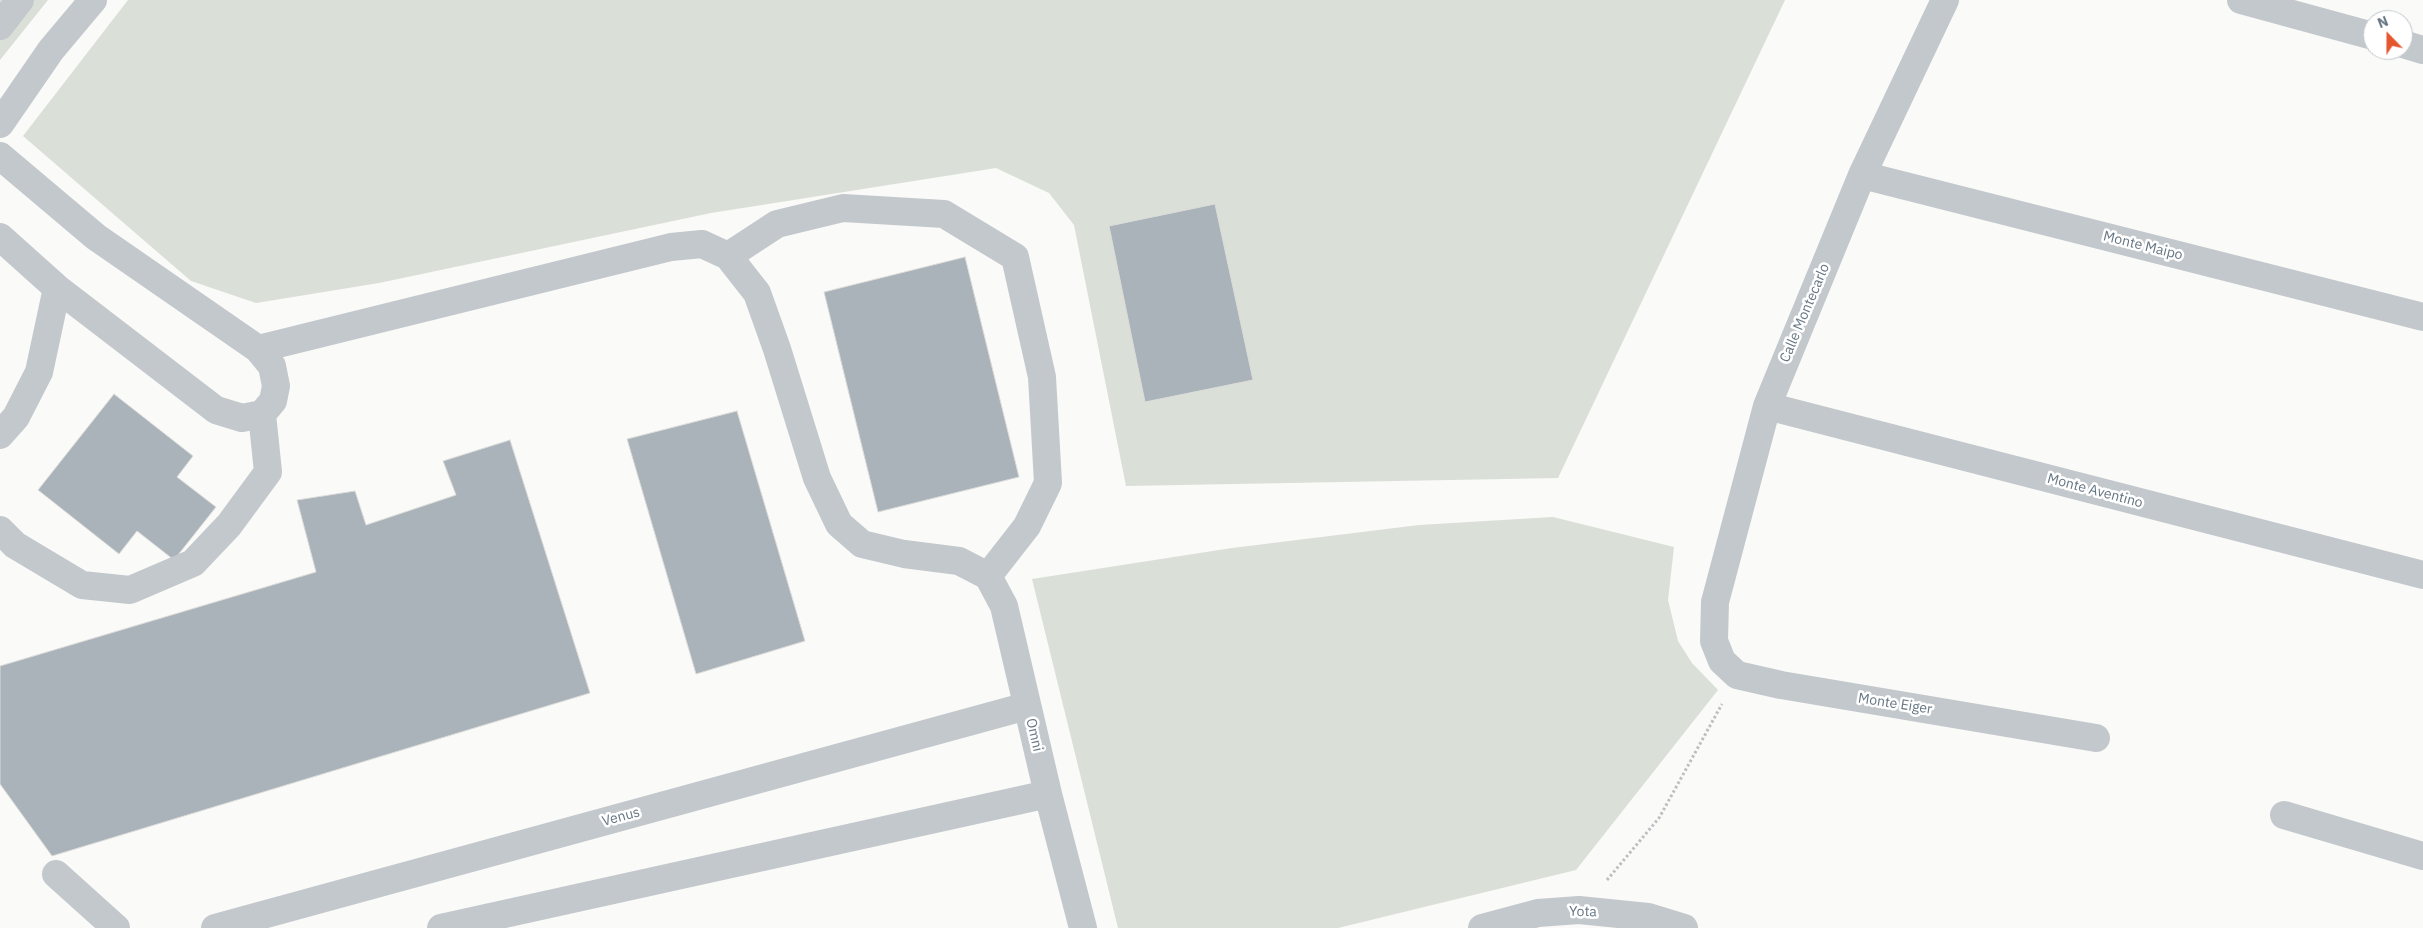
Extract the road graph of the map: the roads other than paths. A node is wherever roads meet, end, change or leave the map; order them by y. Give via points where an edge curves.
1 (20, 0) edge
2 (93, 0) edge
3 (1945, 0) edge
4 (2241, 0) edge
5 (0, 26) edge
6 (2363, 33) edge
7 (0, 124) edge
8 (0, 156) edge
9 (1862, 175) junction
10 (0, 237) edge
11 (728, 256) junction
12 (57, 288) junction
13 (2423, 317) edge
14 (258, 349) junction
15 (1767, 406) junction
16 (262, 414) junction
17 (0, 435) edge
18 (0, 530) edge
19 (2423, 575) edge
20 (988, 576) junction
21 (1737, 675) joint
22 (1027, 706) junction
23 (2096, 738) dead end
24 (1048, 794) junction
25 (2284, 816) dead end
26 (2423, 856) edge
27 (56, 874) dead end
28 (116, 928) edge
29 (215, 928) edge
30 (441, 928) edge
31 (1083, 928) edge
32 (1482, 928) edge
33 (1684, 928) edge

1 - 5 street
2 - 7 street via 51,50
3 - 9 street, Calle Montecarlo
4 - 6 street
8 - 14 street via 96,237
9 - 13 street, Monte Maipo
9 - 15 street, Calle Montecarlo
10 - 12 street
11 - 14 street via 702,244 671,247
11 - 20 street via 757,293 778,349 817,478 840,524 862,544 904,554 959,561
11 - 20 street via 777,224 843,208 944,214 1015,258 1042,377 1048,483 1028,526
12 - 16 street via 216,410 242,418
12 - 17 street via 39,372 16,417
14 - 16 street via 272,366 276,386 273,401
15 - 19 street, Monte Aventino
15 - 21 street, Calle Montecarlo via 1715,602 1714,641 1722,662
16 - 18 street via 268,472 229,525 193,563 130,590 82,586 15,545
20 - 22 street, Omni via 1004,606
21 - 23 street, Monte Eiger
22 - 24 street, Omni
22 - 29 street, Venus
24 - 30 street
24 - 31 street, Omni
25 - 26 street
27 - 28 street
32 - 33 street, Yota via 1538,913 1579,910 1648,917

